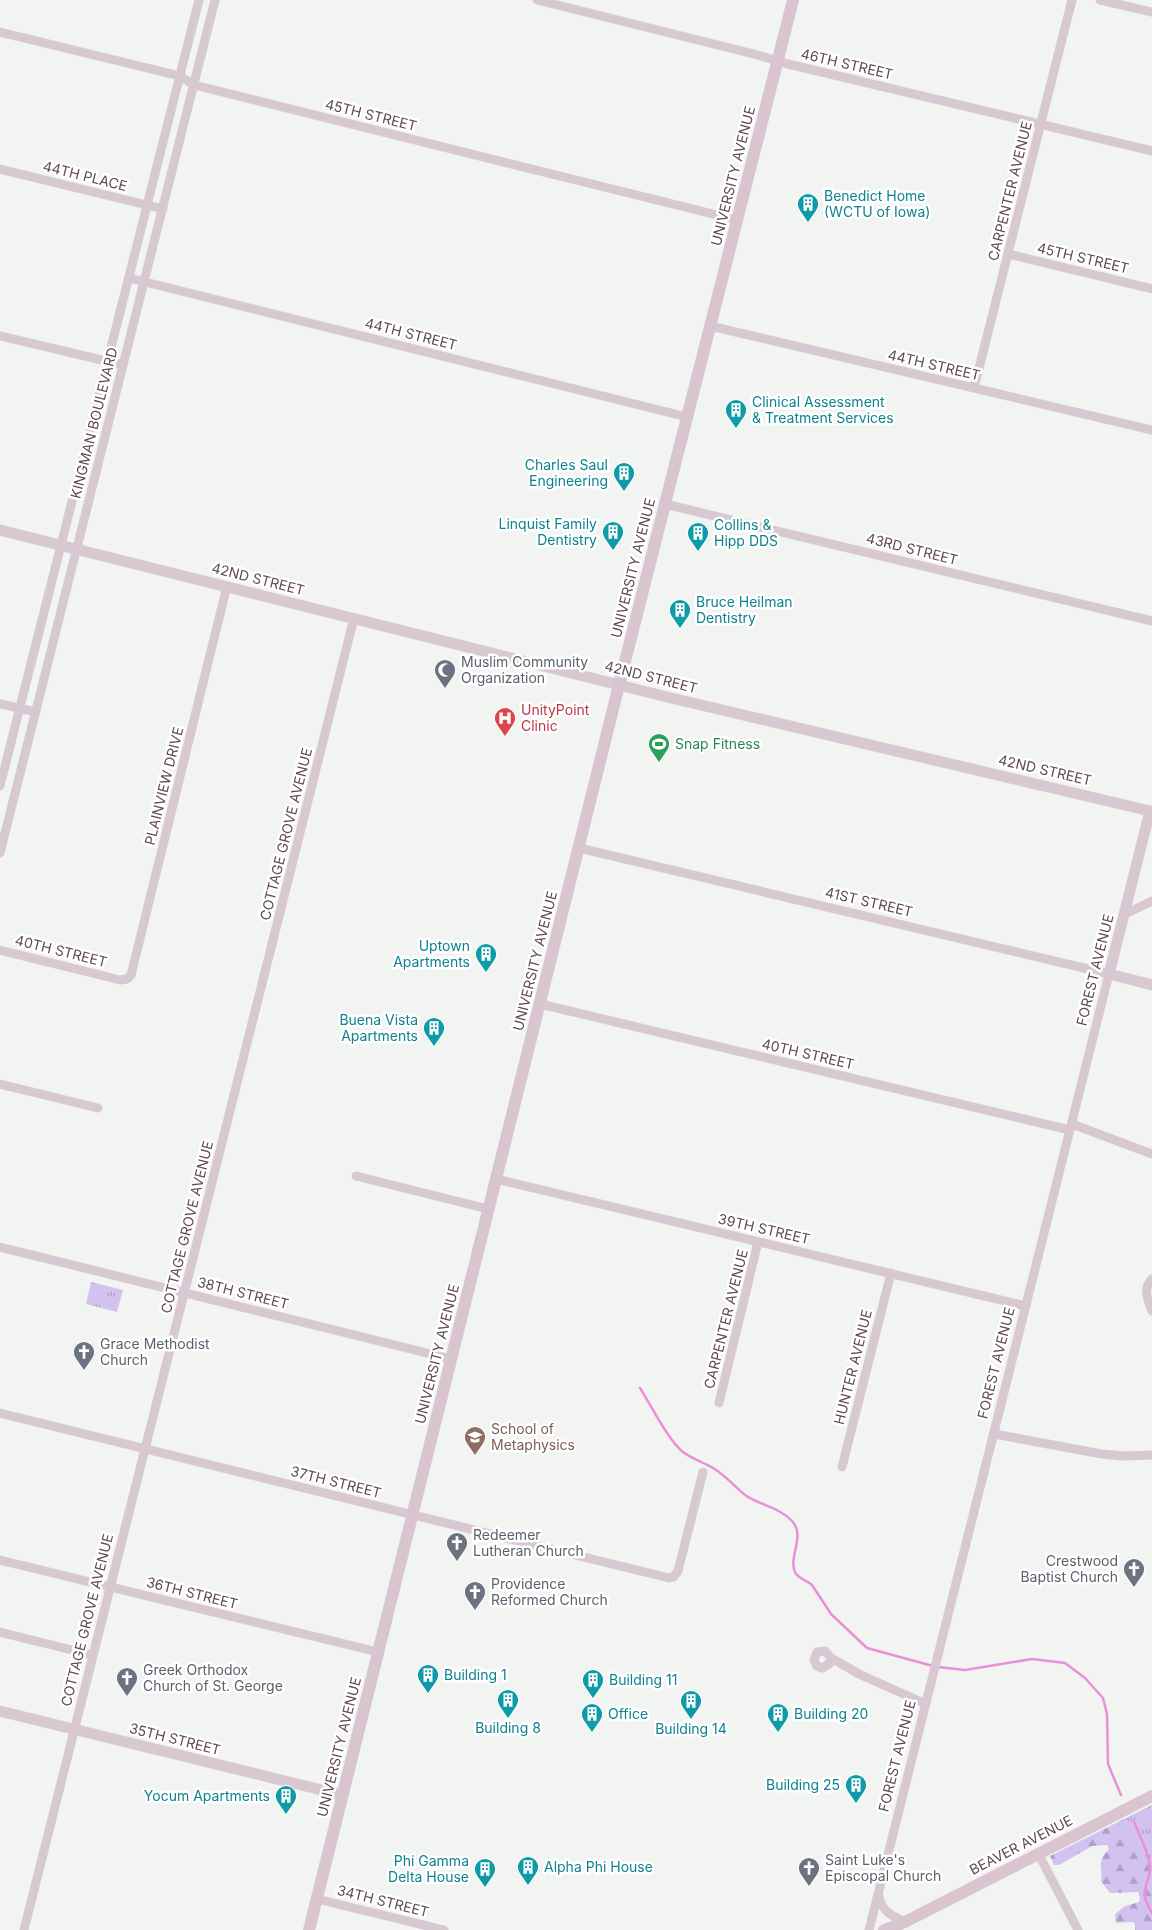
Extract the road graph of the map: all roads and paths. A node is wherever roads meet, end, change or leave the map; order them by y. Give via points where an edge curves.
1 (199, 0) edge
2 (216, 0) edge
3 (537, 0) edge
4 (792, 0) edge
5 (1072, 0) edge
6 (1100, 0) edge
7 (1152, 12) edge
8 (0, 32) edge
9 (777, 61) junction
10 (180, 76) junction
11 (194, 84) junction
12 (1041, 124) junction
13 (1152, 151) edge
14 (0, 169) edge
15 (147, 205) junction
16 (162, 209) junction
17 (737, 220) junction
18 (1008, 254) junction
19 (128, 278) junction
20 (144, 282) junction
21 (1152, 289) edge
22 (710, 326) junction
23 (0, 336) edge
24 (107, 362) junction
25 (123, 365) junction
26 (974, 388) junction
27 (687, 417) junction
28 (1152, 430) edge
29 (665, 504) junction
30 (0, 530) edge
31 (61, 545) junction
32 (76, 549) junction
33 (227, 586) junction
34 (354, 618) junction
35 (1152, 621) edge
36 (619, 685) junction
37 (0, 704) edge
38 (20, 709) junction
39 (36, 712) junction
40 (0, 786) edge
41 (1151, 807) edge
42 (578, 848) junction
43 (0, 853) edge
44 (1152, 901) edge
45 (1125, 914) junction
46 (0, 950) edge
47 (1109, 974) junction
48 (115, 979) joint
49 (1152, 985) edge
50 (540, 1004) junction
51 (0, 1084) edge
52 (98, 1108) dead end
53 (1071, 1127) junction
54 (1152, 1154) edge
55 (356, 1176) dead end
56 (496, 1179) junction
57 (488, 1209) junction
58 (758, 1242) junction
59 (0, 1247) edge
60 (891, 1273) junction
61 (1152, 1279) edge
62 (185, 1292) junction
63 (1026, 1306) junction
64 (1151, 1307) edge
65 (451, 1359) junction
66 (719, 1403) dead end
67 (0, 1413) edge
68 (994, 1434) junction
69 (145, 1449) junction
70 (1152, 1455) edge
71 (842, 1467) dead end
72 (703, 1472) dead end
73 (412, 1515) junction
74 (0, 1560) edge
75 (110, 1587) junction
76 (0, 1632) edge
77 (378, 1652) junction
78 (92, 1655) junction
79 (831, 1658) dead end
80 (926, 1704) junction
81 (0, 1711) edge
82 (73, 1729) junction
83 (342, 1795) junction
84 (1152, 1796) edge
85 (1038, 1853) junction
86 (878, 1894) junction
87 (316, 1899) junction
88 (904, 1922) junction
89 (24, 1930) edge
90 (309, 1930) edge
91 (444, 1930) edge
92 (869, 1930) edge
93 (884, 1930) edge
94 (894, 1930) edge
95 (1078, 1930) edge

1 - 10 street, KINGMAN BOULEVARD
2 - 11 street, KINGMAN BOULEVARD
3 - 9 street, 46TH STREET
4 - 9 main road, UNIVERSITY AVENUE
5 - 12 street, CARPENTER AVENUE
6 - 7 street
8 - 10 street, 45TH STREET
9 - 12 street, 46TH STREET
9 - 17 main road, UNIVERSITY AVENUE
10 - 11 street, 45TH STREET
10 - 15 street, KINGMAN BOULEVARD
11 - 16 street, KINGMAN BOULEVARD
11 - 17 street, 45TH STREET
12 - 13 street, 46TH STREET
12 - 18 street, CARPENTER AVENUE
14 - 15 street, 44TH PLACE
15 - 16 street, 44TH PLACE
15 - 19 street, KINGMAN BOULEVARD
16 - 20 street, KINGMAN BOULEVARD
17 - 22 main road, UNIVERSITY AVENUE
18 - 21 street, 45TH STREET
18 - 26 street, CARPENTER AVENUE
19 - 20 street, 44TH STREET
19 - 24 street, KINGMAN BOULEVARD
20 - 25 street, KINGMAN BOULEVARD
20 - 27 street, 44TH STREET
22 - 26 street, 44TH STREET
22 - 27 main road, UNIVERSITY AVENUE
23 - 24 street
24 - 25 street
24 - 31 street, KINGMAN BOULEVARD
25 - 32 street, KINGMAN BOULEVARD
26 - 28 street, 44TH STREET
27 - 29 main road, UNIVERSITY AVENUE
29 - 35 street, 43RD STREET
29 - 36 main road, UNIVERSITY AVENUE
30 - 31 street, 42ND STREET
31 - 32 street, 42ND STREET
31 - 38 street, KINGMAN BOULEVARD
32 - 33 street, 42ND STREET
32 - 39 street, KINGMAN BOULEVARD
33 - 34 street, 42ND STREET
33 - 48 street, PLAINVIEW DRIVE via 134,970 127,979
34 - 36 street, 42ND STREET
34 - 62 street, COTTAGE GROVE AVENUE
36 - 41 street, 42ND STREET
36 - 42 main road, UNIVERSITY AVENUE
37 - 38 street
38 - 39 street
38 - 40 street, KINGMAN BOULEVARD
39 - 43 street, KINGMAN BOULEVARD
41 - 45 street, FOREST AVENUE
42 - 47 street, 41ST STREET
42 - 50 main road, UNIVERSITY AVENUE
44 - 45 street
45 - 47 street, FOREST AVENUE
46 - 48 street, 40TH STREET
47 - 49 street, 41ST STREET
47 - 53 street, FOREST AVENUE
50 - 53 street, 40TH STREET
50 - 56 main road, UNIVERSITY AVENUE
51 - 52 street
53 - 54 street, 40TH STREET
53 - 63 street, FOREST AVENUE
55 - 57 street
56 - 57 main road, UNIVERSITY AVENUE
56 - 58 street, 39TH STREET
57 - 65 main road, UNIVERSITY AVENUE
58 - 60 street, 39TH STREET
58 - 66 street, CARPENTER AVENUE
59 - 62 street, 38TH STREET
60 - 63 street, 39TH STREET
60 - 71 street, HUNTER AVENUE
61 - 64 street via 1146,1293
62 - 65 street, 38TH STREET
62 - 69 street, COTTAGE GROVE AVENUE
63 - 68 street, FOREST AVENUE
65 - 73 main road, UNIVERSITY AVENUE
67 - 69 street, 37TH STREET
68 - 70 street via 1102,1454
68 - 80 street, FOREST AVENUE
69 - 73 street, 37TH STREET
69 - 75 street, COTTAGE GROVE AVENUE
72 - 73 street, 37TH STREET via 678,1570 673,1577
73 - 77 main road, UNIVERSITY AVENUE
74 - 75 street, 36TH STREET
75 - 77 street, 36TH STREET
75 - 78 street, COTTAGE GROVE AVENUE
76 - 78 street
77 - 83 main road, UNIVERSITY AVENUE
78 - 82 street, COTTAGE GROVE AVENUE
79 - 80 street via 861,1676
80 - 86 street, FOREST AVENUE
81 - 82 street, 35TH STREET
82 - 83 street, 35TH STREET
82 - 89 street, COTTAGE GROVE AVENUE
83 - 87 main road, UNIVERSITY AVENUE
84 - 85 main road, BEAVER AVENUE
85 - 88 main road, BEAVER AVENUE
85 - 95 street
86 - 88 street via 885,1911
86 - 92 street, FOREST AVENUE
87 - 90 main road, UNIVERSITY AVENUE
87 - 91 street, 34TH STREET
88 - 93 main road, BEAVER AVENUE
88 - 94 main road, BEAVER AVENUE

